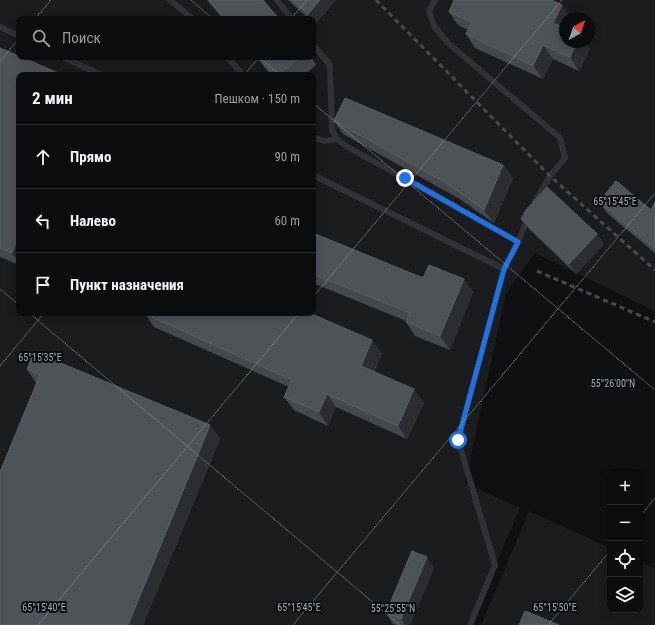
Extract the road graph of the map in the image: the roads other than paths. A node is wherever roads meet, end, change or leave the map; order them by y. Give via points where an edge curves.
1 (170, 0) edge
2 (276, 0) edge
3 (435, 0) edge
4 (189, 16) edge
5 (289, 16) edge
6 (0, 27) edge
7 (16, 35) edge
8 (316, 49) edge
9 (69, 60) edge
10 (230, 60) edge
11 (95, 72) edge
12 (240, 72) edge
13 (316, 138) edge
14 (337, 139) junction
15 (316, 176) edge
16 (532, 208) edge
17 (530, 215) edge
18 (518, 242) junction
19 (504, 269) junction
20 (470, 625) edge

1 - 4 lane
2 - 5 lane
3 - 16 lane via 429,11 431,18 434,26 448,43 560,138 564,158 550,176
6 - 7 lane
8 - 14 lane via 330,65 332,130
9 - 11 lane
10 - 12 lane
13 - 14 lane via 324,141
14 - 18 lane
15 - 19 lane
17 - 18 lane
18 - 19 lane
19 - 20 lane via 458,440 495,565

